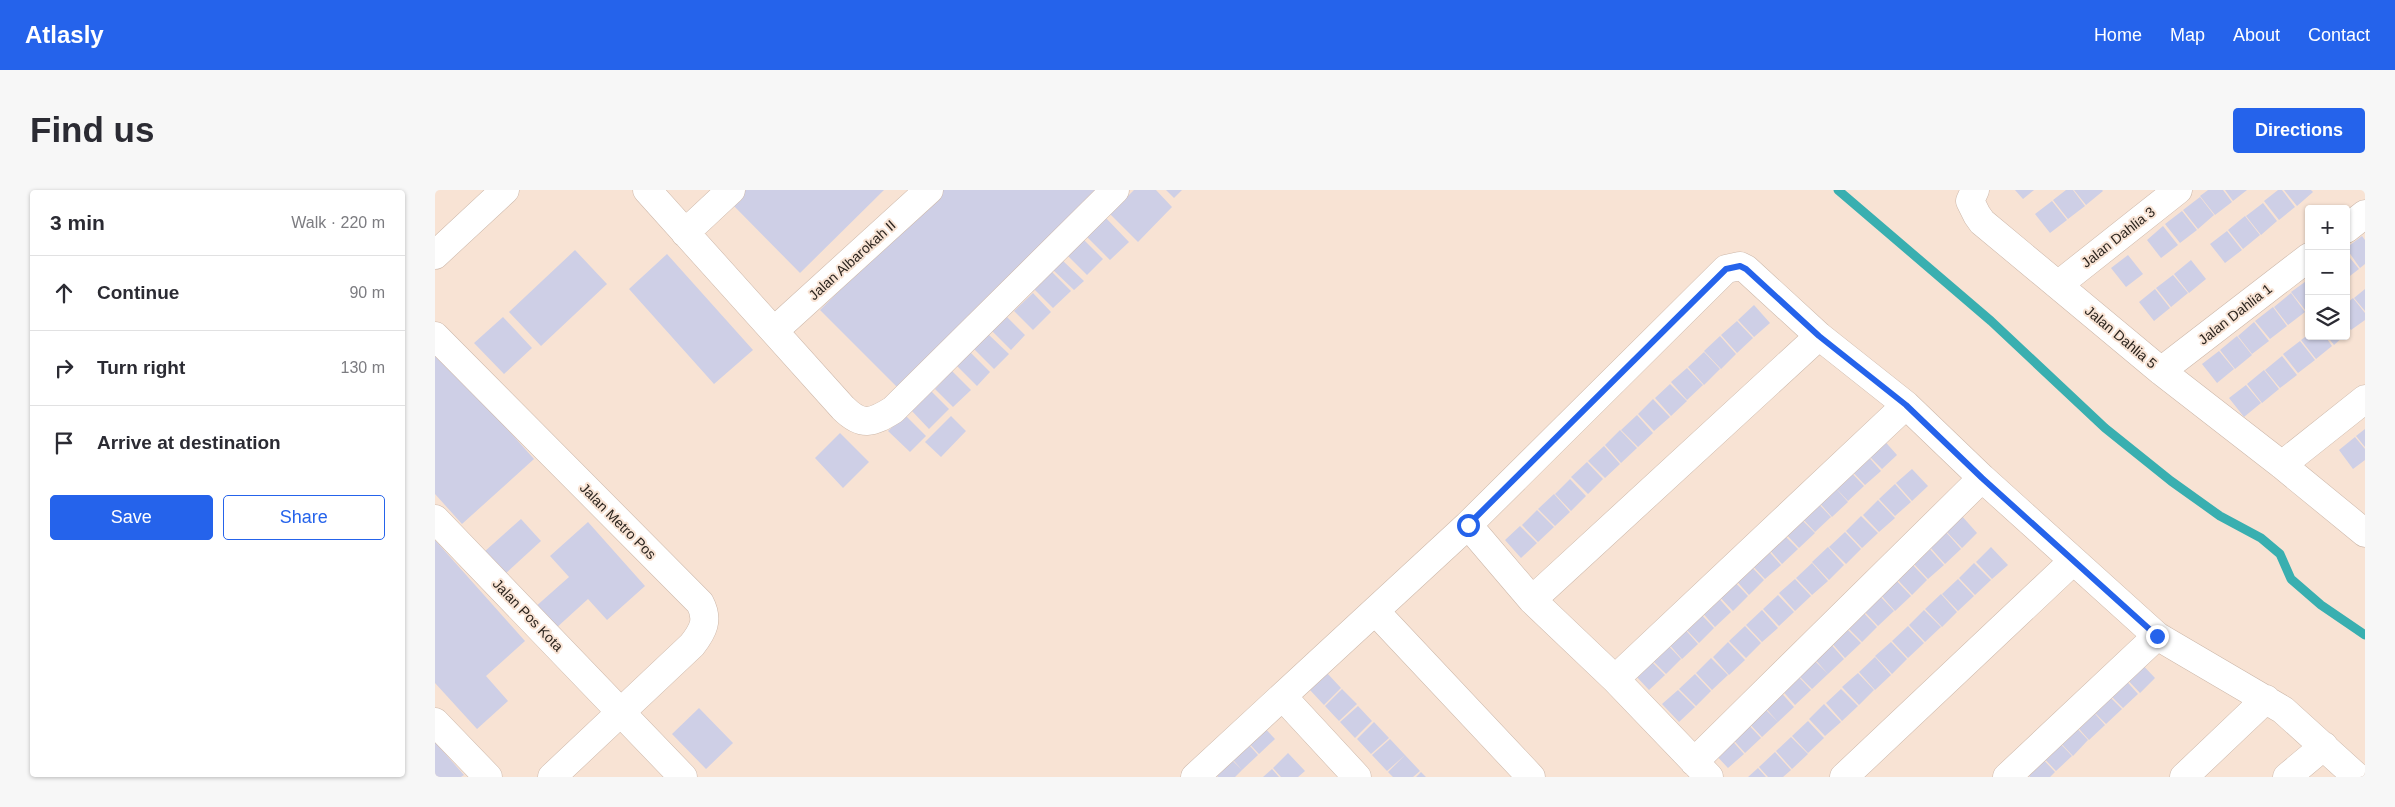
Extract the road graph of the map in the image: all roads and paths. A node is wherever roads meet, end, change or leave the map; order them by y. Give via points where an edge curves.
1 (505, 190) edge
2 (647, 190) edge
3 (731, 190) edge
4 (929, 190) edge
5 (1114, 190) edge
6 (2178, 190) edge
7 (1973, 195) edge
8 (2365, 214) edge
9 (2350, 225) edge
10 (685, 233) junction
11 (435, 255) edge
12 (2305, 260) edge
13 (2058, 285) junction
14 (774, 331) junction
15 (435, 336) edge
16 (1819, 336) junction
17 (2161, 371) junction
18 (2365, 399) edge
19 (1906, 405) junction
20 (2282, 464) junction
21 (1982, 478) junction
22 (435, 519) edge
23 (1468, 525) junction
24 (2365, 533) edge
25 (2073, 561) junction
26 (1532, 600) junction
27 (1375, 611) junction
28 (2157, 636) junction
29 (1615, 679) junction
30 (1283, 697) junction
31 (2266, 699) junction
32 (621, 711) junction
33 (435, 722) edge
34 (2324, 746) junction
35 (1701, 769) edge
36 (1355, 776) edge
37 (488, 777) edge
38 (552, 777) edge
39 (683, 777) edge
40 (1195, 777) edge
41 (1531, 777) edge
42 (1844, 777) edge
43 (2007, 777) edge
44 (2184, 777) edge
45 (2287, 777) edge
46 (2357, 777) edge

1 - 11 street
2 - 10 street
3 - 10 street
4 - 14 street, Jalan Albarokah II
5 - 14 street via 893,410 879,419 865,422 852,418
6 - 13 street, Jalan Dahlia 3
7 - 13 street, Jalan Dahlia 5 via 1977,216 1982,222
8 - 9 street
10 - 14 street
12 - 17 street, Jalan Dahlia 1
13 - 17 street, Jalan Dahlia 5
15 - 32 street, Jalan Metro Pos via 705,612 704,628 692,646
16 - 19 street
16 - 23 street via 1746,269 1740,266 1726,269
16 - 26 street
17 - 20 street, Jalan Dahlia 5
18 - 20 street
19 - 21 street
19 - 29 street
20 - 24 street, Jalan Dahlia 5
21 - 25 street
21 - 35 street
22 - 32 street, Jalan Pos Kota
23 - 26 street
23 - 27 street
25 - 28 street
25 - 42 street
26 - 29 street
27 - 30 street
27 - 41 street
28 - 31 street
28 - 43 street
29 - 35 street
30 - 36 street
30 - 40 street
31 - 34 street
31 - 44 street
32 - 38 street, Jalan Metro Pos
32 - 39 street, Jalan Pos Kota
33 - 37 street
34 - 45 street
34 - 46 street

